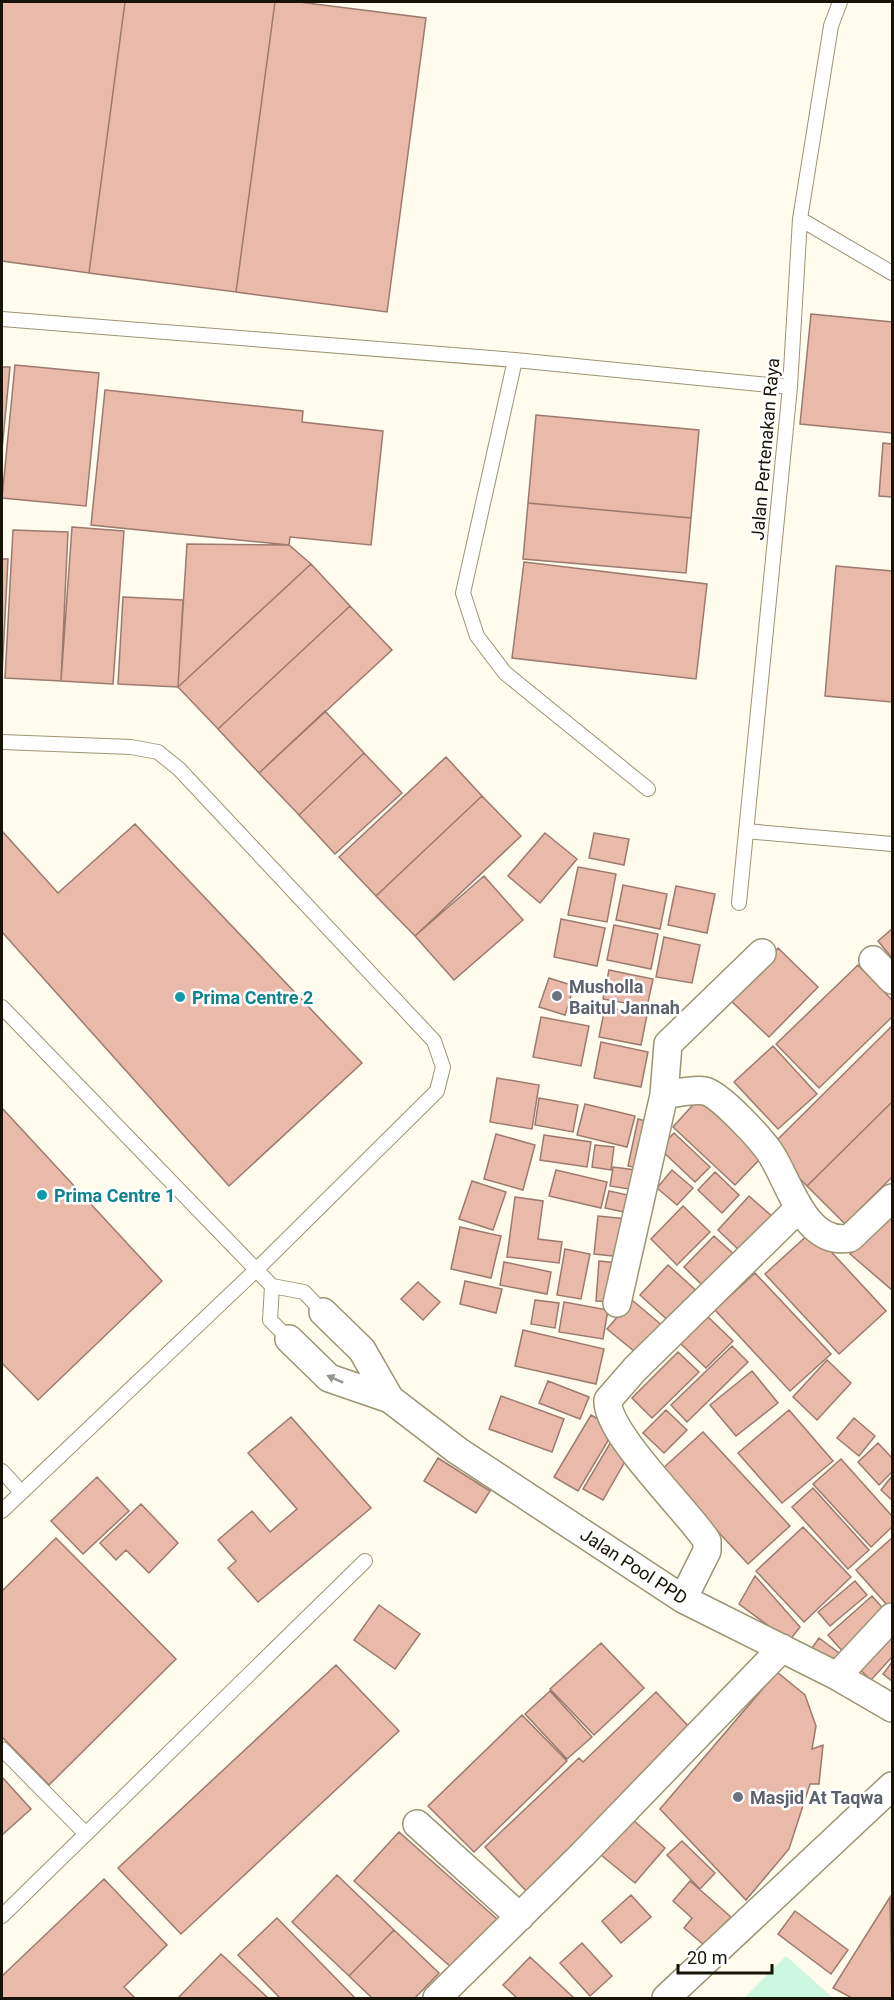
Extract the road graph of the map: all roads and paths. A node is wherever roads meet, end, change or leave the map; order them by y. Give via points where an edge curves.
1 (840, 2) edge
2 (800, 219) junction
3 (892, 273) edge
4 (2, 319) edge
5 (515, 360) junction
6 (790, 387) junction
7 (2, 742) edge
8 (648, 789) dead end
9 (746, 831) junction
10 (892, 844) edge
11 (739, 903) dead end
12 (762, 953) dead end
13 (873, 960) dead end
14 (892, 980) edge
15 (2, 1007) edge
16 (664, 1095) junction
17 (892, 1198) edge
18 (798, 1209) junction
19 (256, 1270) junction
20 (272, 1286) junction
21 (617, 1303) dead end
22 (323, 1312) joint
23 (289, 1339) joint
24 (390, 1399) junction
25 (2, 1471) edge
26 (21, 1492) junction
27 (2, 1511) edge
28 (365, 1561) dead end
29 (682, 1599) junction
30 (892, 1617) edge
31 (782, 1648) junction
32 (837, 1676) junction
33 (892, 1708) edge
34 (2, 1749) edge
35 (892, 1786) edge
36 (417, 1824) dead end
37 (86, 1834) junction
38 (2, 1916) edge
39 (520, 1917) junction
40 (437, 1998) edge
41 (666, 1998) edge

1 - 2 lane, Jalan Pertenakan Raya via 831,26
2 - 3 lane
2 - 6 lane, Jalan Pertenakan Raya
4 - 5 lane
5 - 6 lane
5 - 8 lane via 463,594 477,636 505,673
6 - 9 lane, Jalan Pertenakan Raya
7 - 19 lane via 131,747 158,752 179,769 434,1041 443,1067 437,1091
9 - 10 lane
9 - 11 lane, Jalan Pertenakan Raya
12 - 16 street via 668,1044
13 - 14 street
15 - 19 lane
16 - 18 street via 704,1091 719,1098 771,1154
16 - 21 street
17 - 18 street via 850,1238 844,1239 820,1230
18 - 29 street via 608,1400 608,1409 625,1438 707,1541 706,1554
19 - 20 lane
19 - 26 lane
20 - 22 lane via 304,1292
20 - 23 lane via 270,1320
22 - 24 street, Jalan Pool PPD via 362,1350
24 -> 23 street, Jalan Pool PPD via 329,1378
24 - 29 street, Jalan Pool PPD via 458,1451
25 - 26 lane
26 - 27 lane
28 - 37 lane
29 - 31 street, Jalan Pool PPD
30 - 32 street
31 - 32 street, Jalan Pool PPD
31 - 39 street
32 - 33 street, Jalan Pool PPD
34 - 37 lane
35 - 41 street
36 - 39 street
37 - 38 lane
39 - 40 street

